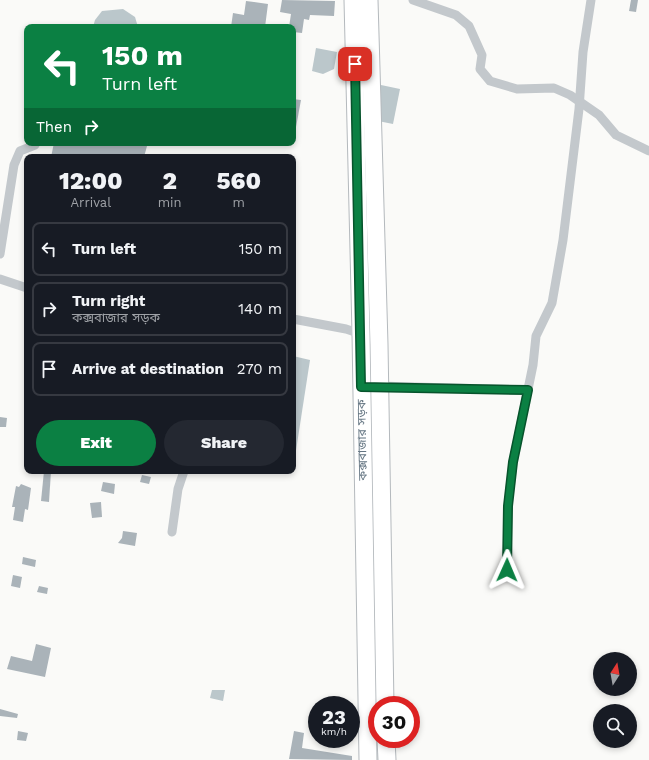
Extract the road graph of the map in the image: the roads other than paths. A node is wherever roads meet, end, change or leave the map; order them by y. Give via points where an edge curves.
1 (353, 0) edge
2 (369, 0) edge
3 (413, 0) edge
4 (591, 0) edge
5 (579, 102) junction
6 (33, 146) edge
7 (649, 151) edge
8 (0, 254) edge
9 (0, 279) edge
10 (24, 287) edge
11 (296, 321) edge
12 (362, 334) junction
13 (380, 386) junction
14 (361, 387) junction
15 (528, 390) junction
16 (183, 474) edge
17 (172, 532) dead end
18 (507, 570) dead end
19 (385, 696) edge
20 (386, 748) edge
21 (368, 760) edge
22 (387, 760) edge

1 - 12 highway, কক্সবাজার সড়ক
2 - 13 highway, কক্সবাজার সড়ক
3 - 5 street via 456,15 469,26 482,55 480,69 490,81 517,89 554,88
4 - 5 street
5 - 7 street via 599,115 616,135
5 - 15 street via 563,240 552,303 536,336
6 - 8 street via 20,152 14,165
9 - 10 street
11 - 12 street
12 - 14 highway, কক্সবাজার সড়ক
13 - 14 street
13 - 15 street
13 - 19 highway, কক্সবাজার সড়ক
14 - 21 highway, কক্সবাজার সড়ক
15 - 18 street via 513,462 508,506
16 - 17 street via 178,489
20 - 22 highway

